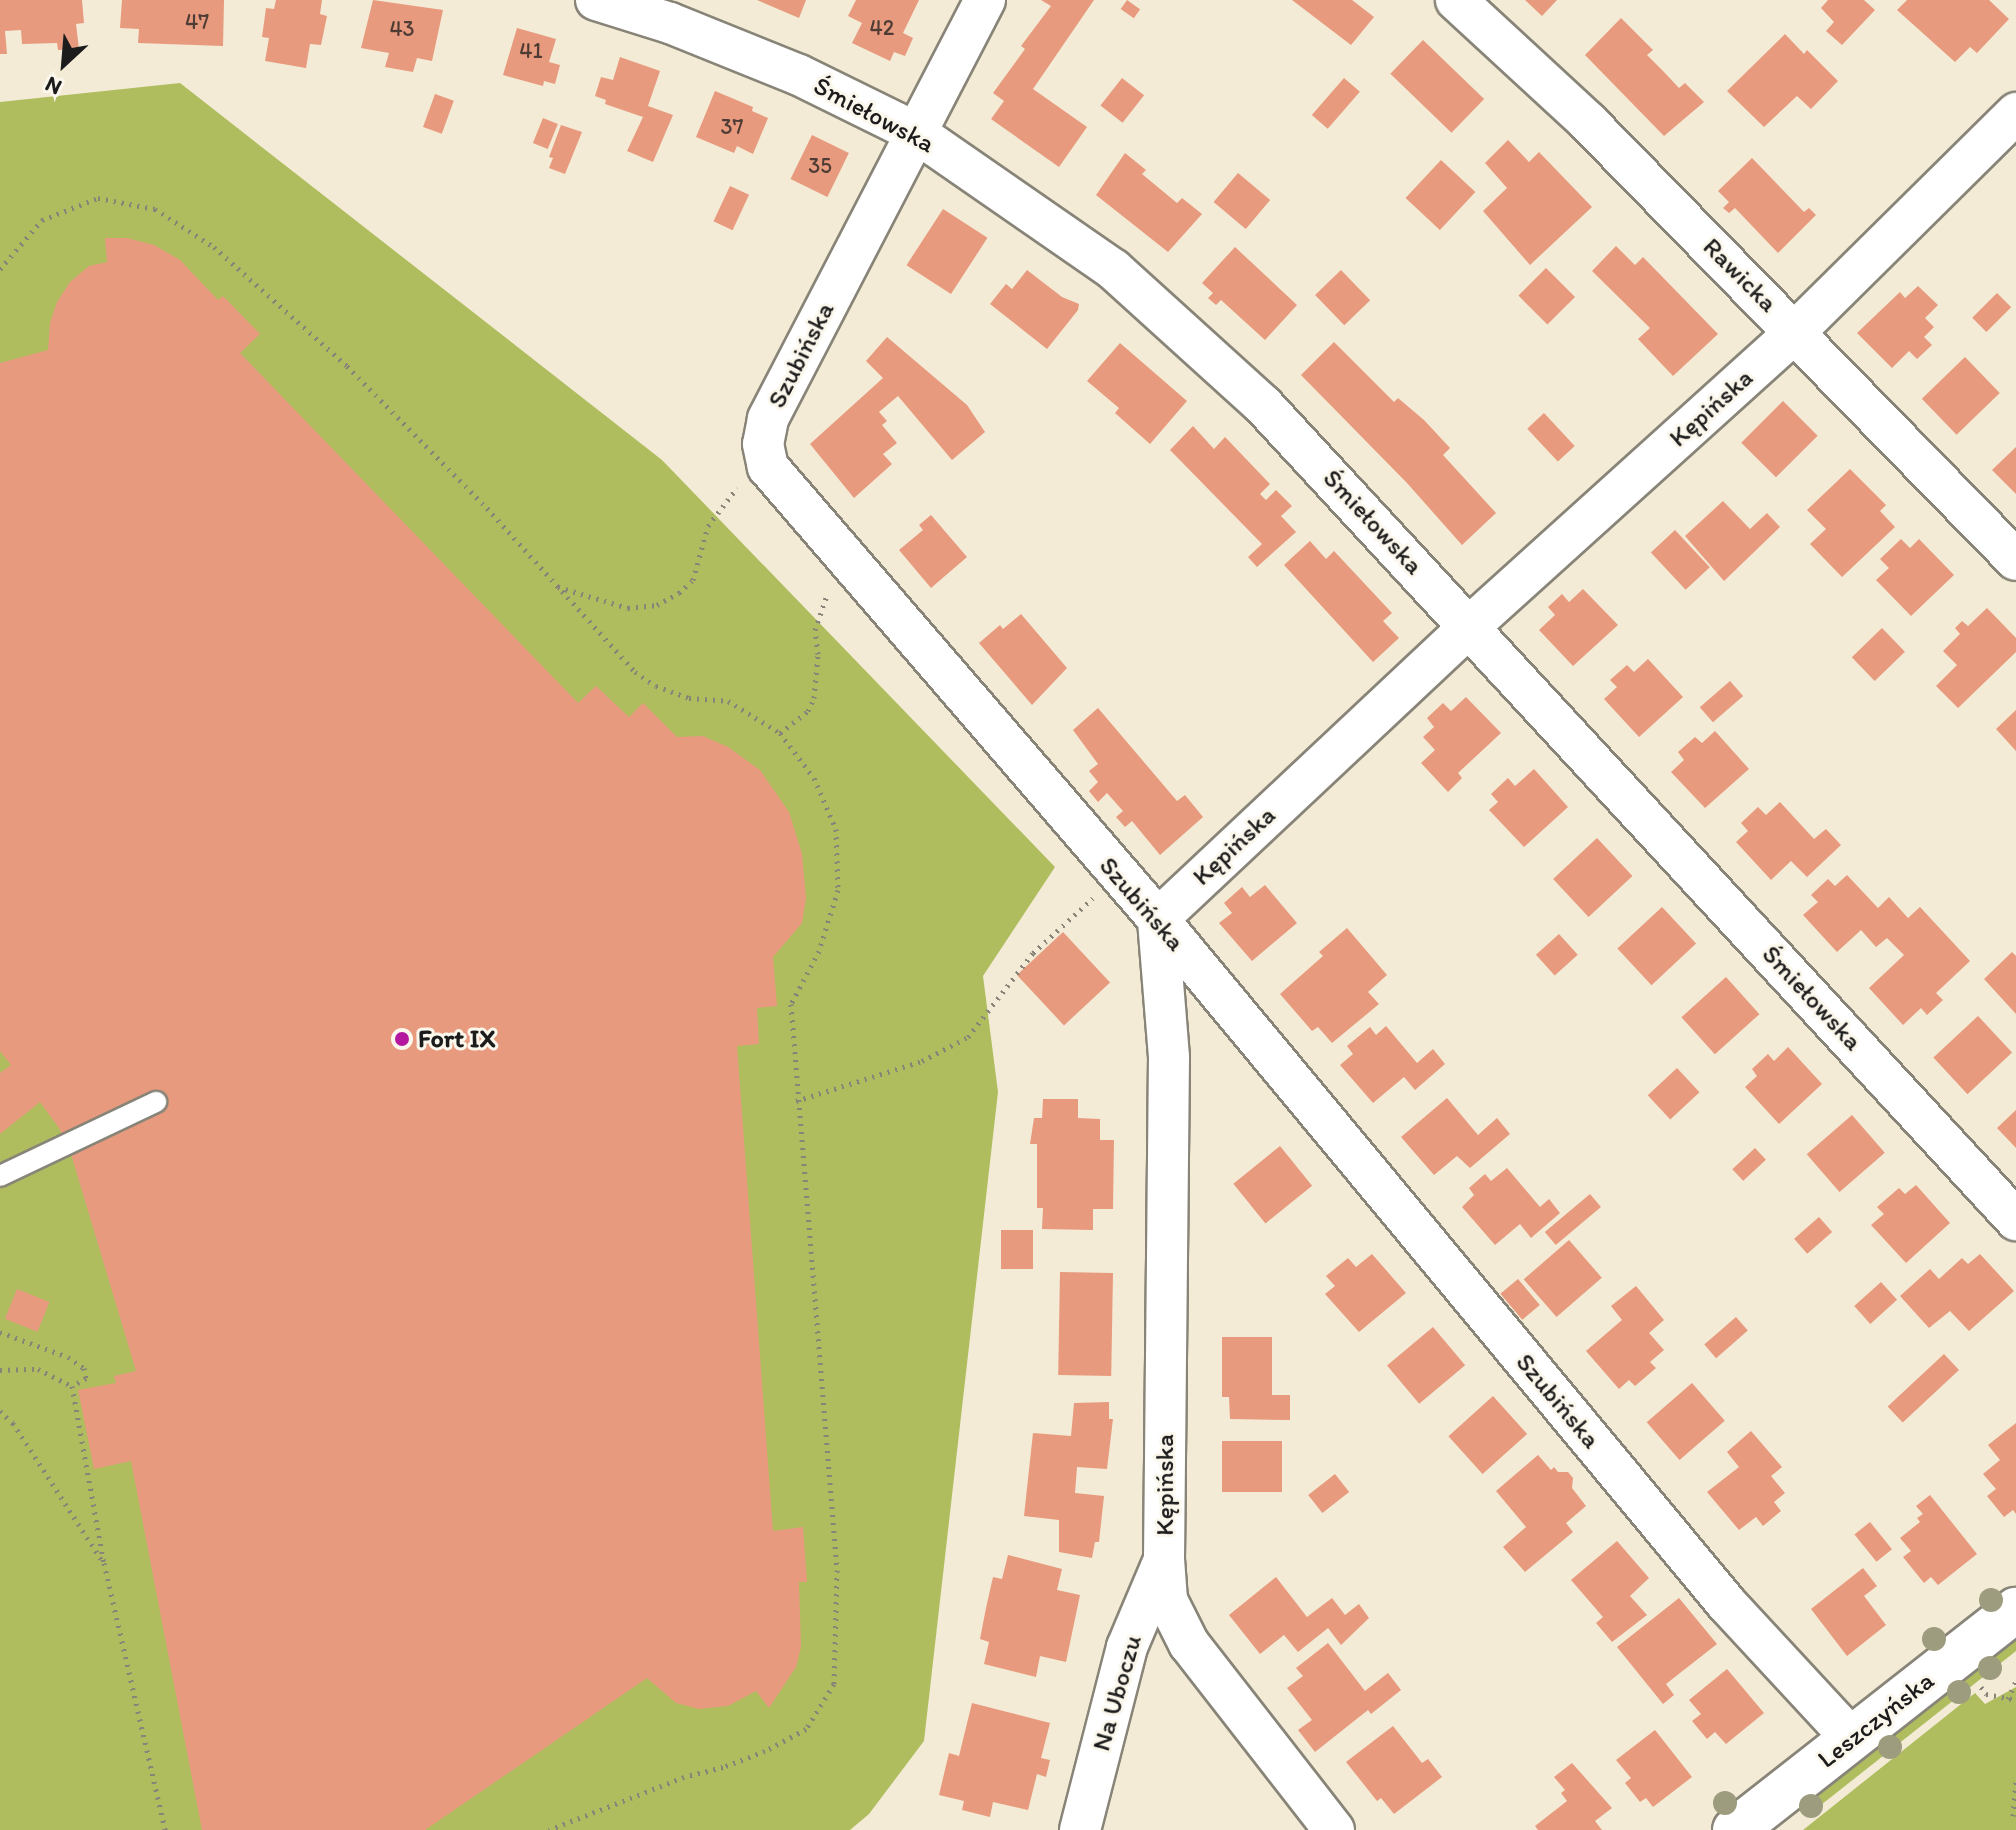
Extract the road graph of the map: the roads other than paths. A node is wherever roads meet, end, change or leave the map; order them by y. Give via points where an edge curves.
1 (596, 0) edge
2 (985, 0) edge
3 (1456, 0) edge
4 (2016, 113) edge
5 (915, 132) junction
6 (1796, 331) junction
7 (2016, 560) edge
8 (1470, 626) junction
9 (1158, 919) junction
10 (156, 1102) dead end
11 (0, 1176) edge
12 (2016, 1220) edge
13 (1164, 1559) junction
14 (2016, 1610) edge
15 (1852, 1739) junction
16 (1751, 1825) edge
17 (1080, 1830) edge
18 (1334, 1830) edge

1 - 5 street, Śmiełowska via 670,23 799,75
2 - 5 street, Szubińska
3 - 6 street, Rawicka via 1588,122
4 - 6 street, Kępińska
5 - 8 street, Śmiełowska via 1113,269 1263,405
5 - 9 street, Szubińska via 768,419 763,444 768,467
6 - 7 street, Rawicka
6 - 8 street, Kępińska
8 - 9 street, Kępińska
8 - 12 street, Śmiełowska
9 - 13 street, Kępińska via 1169,1057
9 - 15 street, Szubińska via 1726,1603
10 - 11 lane
13 - 17 street, Na Uboczu via 1127,1647
13 - 18 street, Kępińska via 1167,1600 1189,1644
14 - 15 street, Leszczyńska
15 - 16 street, Leszczyńska

